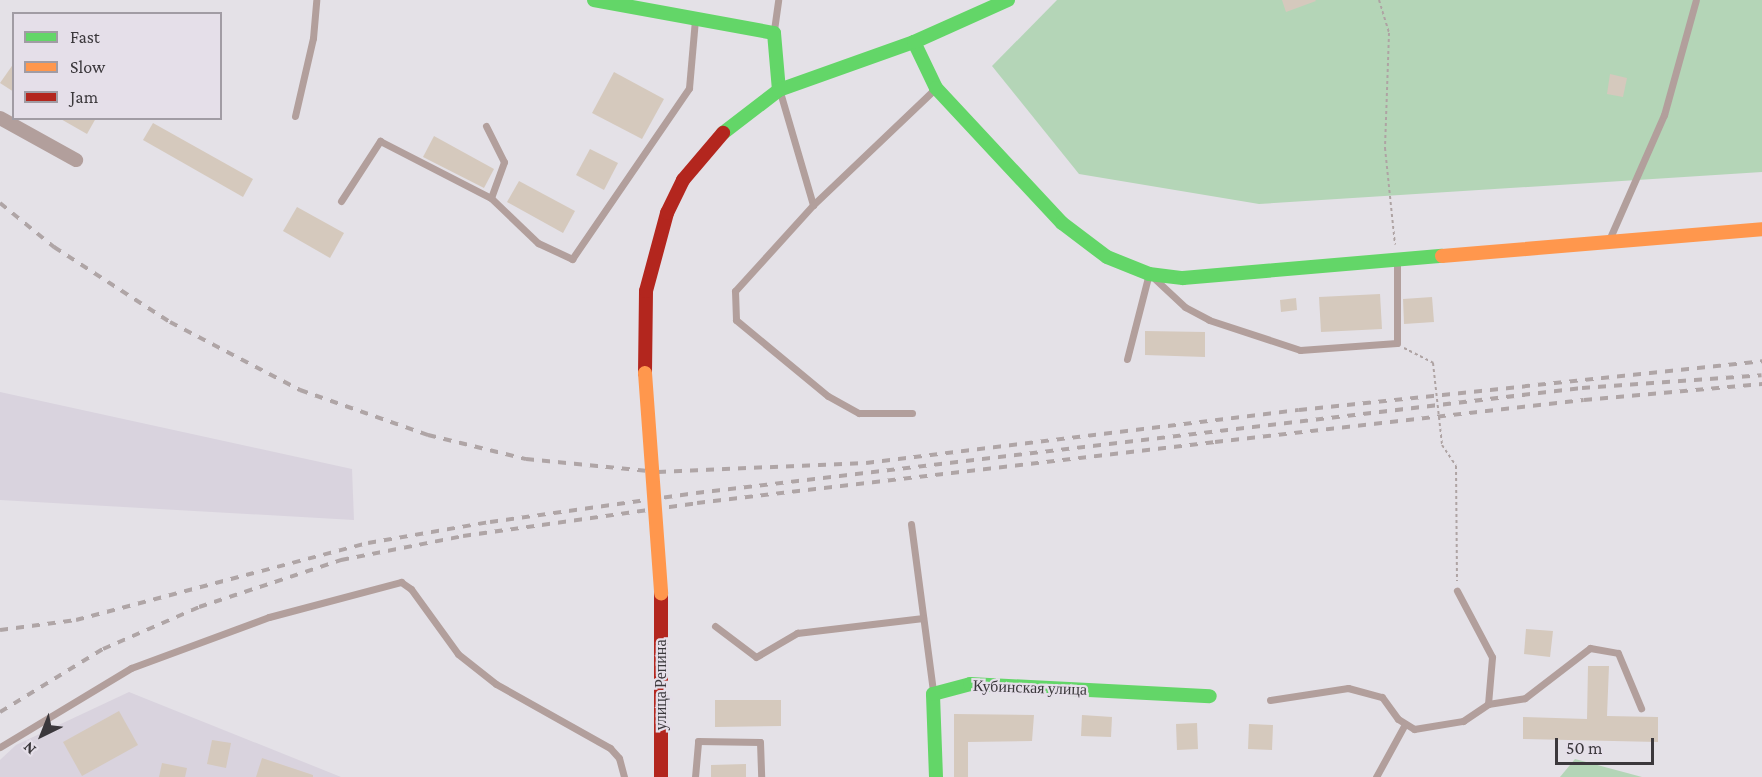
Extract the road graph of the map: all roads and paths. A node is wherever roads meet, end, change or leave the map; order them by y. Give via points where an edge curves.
1 (316, 0) edge
2 (594, 0) edge
3 (778, 0) edge
4 (1008, 0) edge
5 (1379, 0) edge
6 (1696, 0) edge
7 (695, 18) junction
8 (774, 33) junction
9 (914, 42) junction
10 (936, 88) junction
11 (779, 90) junction
12 (295, 116) dead end
13 (0, 118) edge
14 (486, 126) dead end
15 (76, 160) dead end
16 (491, 198) junction
17 (341, 201) dead end
18 (813, 206) junction
19 (1762, 229) edge
20 (1609, 241) junction
21 (1397, 259) junction
22 (1149, 274) junction
23 (1396, 343) junction
24 (1127, 358) dead end
25 (912, 413) dead end
26 (911, 524) dead end
27 (1457, 591) joint
28 (923, 618) junction
29 (715, 626) dead end
30 (933, 694) junction
31 (1210, 696) dead end
32 (1270, 700) dead end
33 (1488, 704) junction
34 (1641, 708) dead end
35 (1405, 724) junction
36 (0, 747) edge
37 (624, 777) edge
38 (661, 777) edge
39 (695, 777) edge
40 (761, 777) edge
41 (936, 777) edge
42 (1376, 777) edge

1 - 12 lane via 313,38
2 - 7 street
3 - 8 lane
4 - 9 street, улица Репина
5 - 21 path via 1389,33 1385,148
6 - 20 lane via 1664,115
7 - 8 street
7 - 16 lane via 689,88 572,259 538,243
8 - 11 street
9 - 10 street
9 - 11 street, улица Репина
10 - 18 lane
10 - 22 street via 1062,223 1107,257
11 - 18 lane
11 - 38 street, улица Репина, bridge via 751,109 704,152 683,180 667,213 646,291 645,374 661,593
13 - 15 street
14 - 16 lane via 504,162
16 - 17 lane via 380,141
18 - 25 lane via 735,291 736,320 828,396 859,413
19 - 20 street
20 - 21 street
21 - 22 street via 1184,278
21 - 23 lane
22 - 23 lane via 1185,307 1209,320 1300,350
22 - 24 lane
23 - 27 path via 1433,363 1442,445 1456,466
26 - 28 lane
27 - 33 lane via 1492,657
28 - 29 lane via 797,633 756,657
28 - 30 lane
30 - 31 street, Кубинская улица via 970,684
30 - 41 street
32 - 35 lane via 1348,688 1382,697
33 - 34 lane via 1525,698 1590,648 1618,653
33 - 35 lane via 1463,721 1414,729
35 - 42 lane
36 - 37 lane via 130,668 269,617 401,582 411,589 458,654 496,684 610,748 619,758
39 - 40 lane via 698,741 760,742

